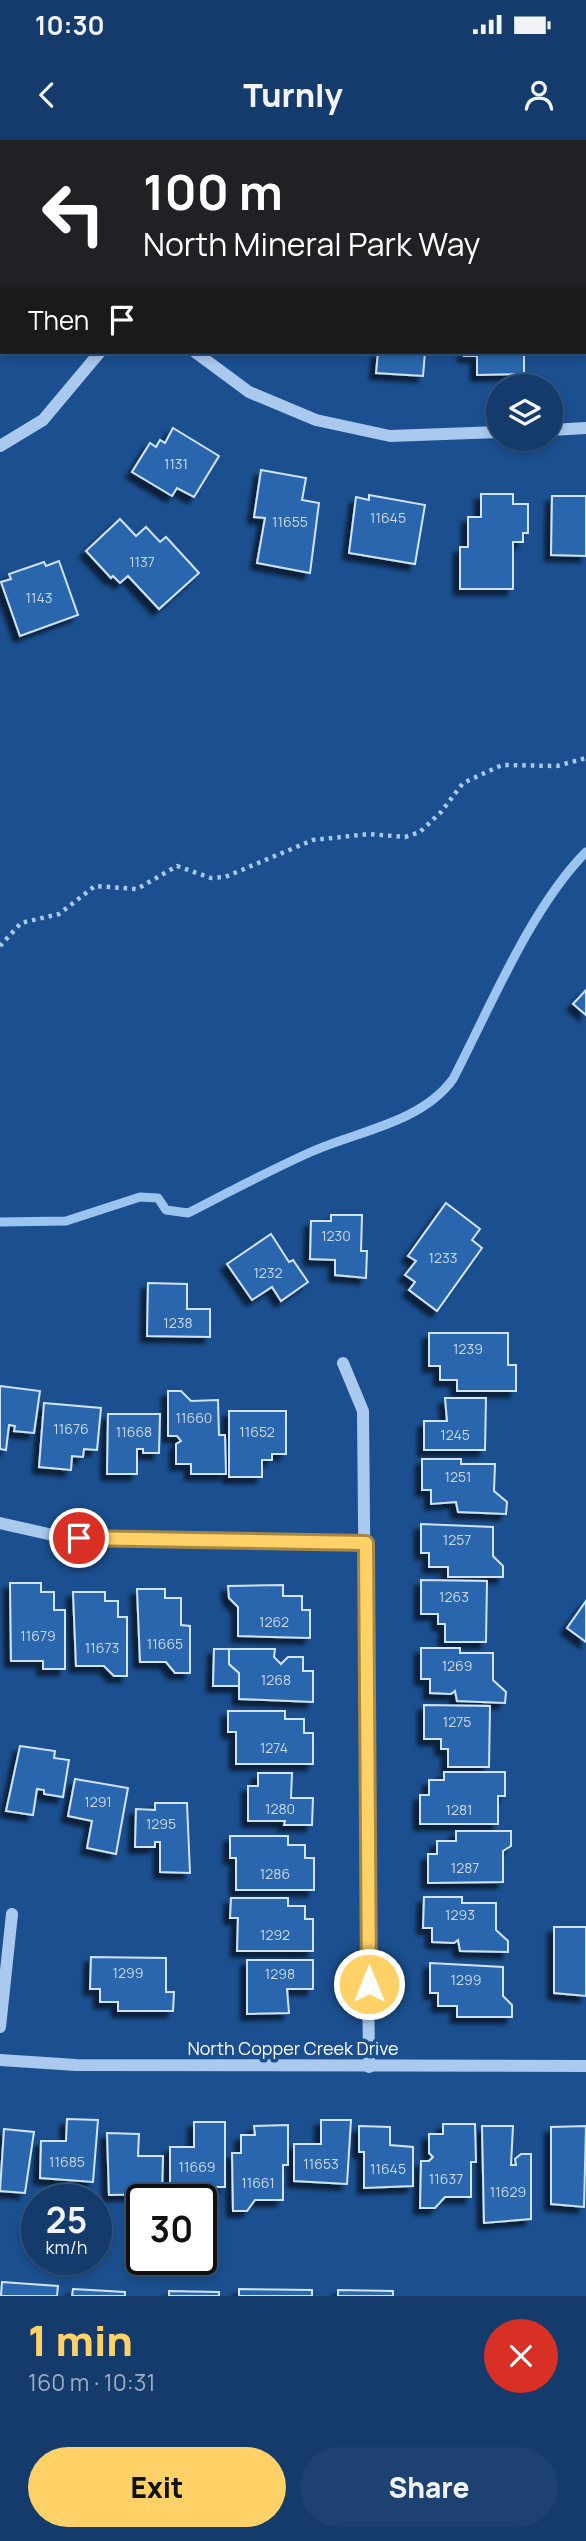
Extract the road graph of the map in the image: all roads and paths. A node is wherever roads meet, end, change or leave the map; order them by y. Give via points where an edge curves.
1 (98, 354) edge
2 (198, 354) edge
3 (586, 428) edge
4 (563, 429) edge
5 (486, 432) edge
6 (0, 446) edge
7 (586, 758) edge
8 (0, 946) edge
9 (343, 1363) dead end
10 (0, 1523) edge
11 (366, 1543) junction
12 (12, 1914) dead end
13 (0, 2026) edge
14 (0, 2060) edge
15 (586, 2066) edge
16 (369, 2067) junction

1 - 6 street via 43,420
2 - 5 street via 249,391 316,420 390,436
3 - 4 street
7 - 8 path via 557,766 502,765 476,775 463,783 420,832 405,837 369,834 313,840 225,877 211,878 177,866 137,890 94,886 59,914 21,923
9 - 11 street via 363,1410
10 - 11 street via 57,1536 100,1539
11 - 16 street
12 - 13 street
14 - 16 street, North Copper Creek Drive via 76,2065
15 - 16 street, North Copper Creek Drive

